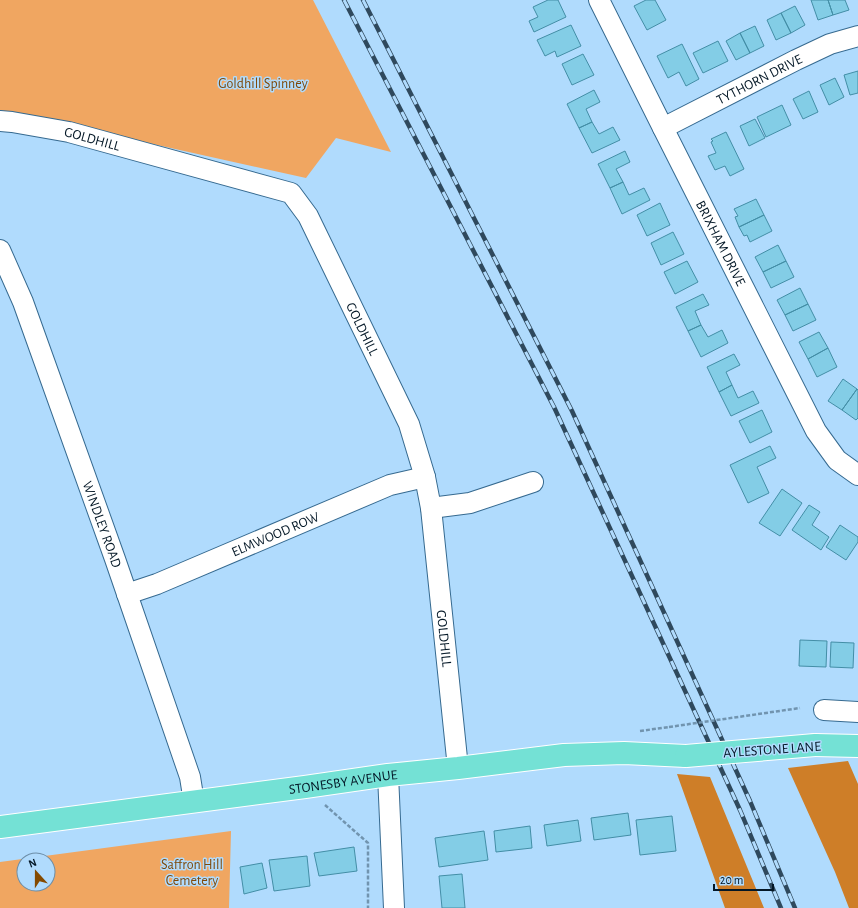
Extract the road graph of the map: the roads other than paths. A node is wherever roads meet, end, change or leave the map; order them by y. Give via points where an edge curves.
1 (599, 0) edge
2 (858, 36) edge
3 (0, 121) edge
4 (663, 128) junction
5 (0, 250) edge
6 (858, 475) edge
7 (425, 477) junction
8 (533, 482) dead end
9 (431, 508) junction
10 (127, 594) junction
11 (824, 710) dead end
12 (858, 712) edge
13 (858, 746) edge
14 (686, 756) joint
15 (458, 768) junction
16 (388, 775) junction
17 (194, 802) junction
18 (0, 827) edge
19 (394, 908) edge

1 - 4 street, BRIXHAM DRIVE
2 - 4 street, TYTHORN DRIVE via 830,44 796,60
3 - 7 street, GOLDHILL via 69,132 291,193 308,216 409,424
4 - 6 street, BRIXHAM DRIVE via 816,431 837,460
5 - 10 street, WINDLEY ROAD via 26,309
7 - 9 street, GOLDHILL
7 - 10 street, ELMWOOD ROW via 390,485 157,584
8 - 9 street via 470,503
9 - 15 street, GOLDHILL
10 - 17 street, WINDLEY ROAD via 190,777
11 - 12 street
13 - 14 main road, AYLESTONE LANE, bridge via 815,745
14 - 15 main road, STONESBY AVENUE via 624,753 564,755
15 - 16 main road, STONESBY AVENUE
16 - 17 main road, STONESBY AVENUE
16 - 19 street
17 - 18 main road, STONESBY AVENUE

